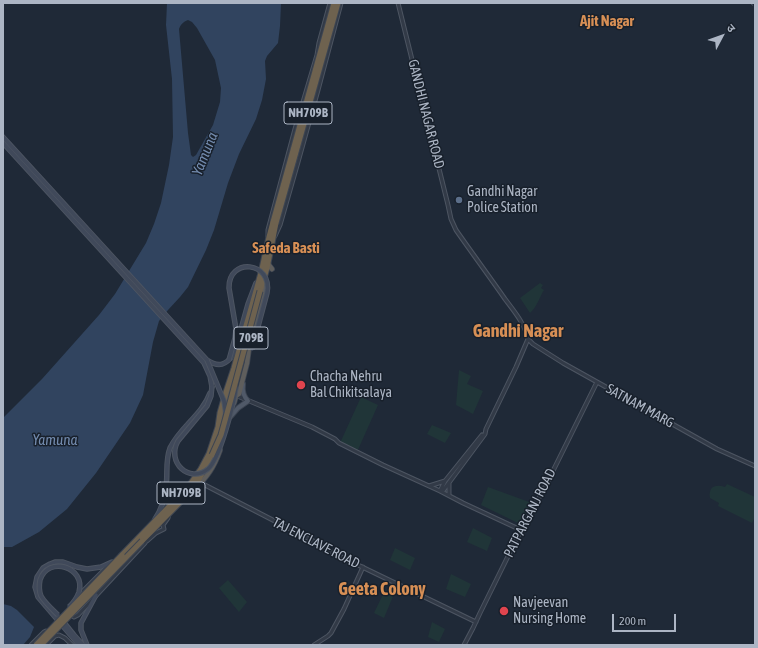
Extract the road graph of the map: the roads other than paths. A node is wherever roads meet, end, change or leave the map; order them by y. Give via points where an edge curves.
1 (330, 3) edge
2 (334, 3) edge
3 (340, 3) edge
4 (398, 3) edge
5 (319, 43) junction
6 (330, 46) junction
7 (296, 127) junction
8 (307, 130) junction
9 (3, 136) edge
10 (3, 143) edge
11 (275, 223) junction
12 (83, 227) junction
13 (273, 238) junction
14 (268, 242) junction
15 (268, 264) junction
16 (272, 269) dead end
17 (261, 273) junction
18 (263, 280) junction
19 (528, 339) junction
20 (207, 360) junction
21 (229, 360) junction
22 (247, 363) junction
23 (239, 372) junction
24 (244, 376) junction
25 (597, 382) junction
26 (212, 386) junction
27 (227, 392) junction
28 (236, 396) junction
29 (248, 400) junction
30 (228, 417) junction
31 (755, 466) edge
32 (447, 482) junction
33 (201, 484) junction
34 (429, 486) junction
35 (441, 491) junction
36 (190, 492) junction
37 (449, 495) junction
38 (169, 514) junction
39 (149, 530) junction
40 (521, 530) junction
41 (144, 542) junction
42 (112, 562) junction
43 (363, 568) junction
44 (96, 595) junction
45 (56, 616) junction
46 (476, 622) junction
47 (50, 630) junction
48 (55, 636) junction
49 (31, 645) edge
50 (36, 645) edge
51 (42, 645) edge
52 (46, 645) edge
53 (72, 645) edge
54 (78, 645) edge
55 (83, 645) edge
56 (87, 645) edge
57 (314, 645) edge
58 (464, 645) edge

1 - 5 street
2 - 11 highway, NH709B, bridge
3 - 6 street
3 - 11 highway, NH709B, bridge
4 - 19 street, GANDHI NAGAR ROAD via 453,225 522,324
5 - 6 street
5 - 7 street
6 - 8 street
7 - 8 street
7 - 14 street via 268,230
8 - 13 street via 280,225
9 - 12 main road
10 - 12 main road
11 - 13 highway, NH709B
11 - 14 highway, NH709B
12 - 20 main road
12 - 26 main road via 204,363
13 - 15 highway, NH709B
14 - 17 highway, NH709B
15 - 16 highway
15 - 18 highway, NH709B
17 - 21 main road via 234,354
17 - 27 highway, NH709B
18 - 22 highway, 709B via 265,286
18 - 23 highway, NH709B, bridge
19 - 25 street, SATNAM MARG
19 - 32 street via 485,434
20 - 21 main road via 219,365
20 - 30 main road, bridge
21 - 22 main road, bridge via 236,329 230,281 236,270 248,266 263,273 268,286
22 - 24 highway, 709B
23 - 26 main road, bridge via 216,456 206,470 190,473 177,462 175,448 207,406
23 - 30 highway, NH709B, bridge
24 - 28 highway, 709B via 239,394
24 - 29 main road via 243,392
25 - 31 street, SATNAM MARG via 717,449
25 - 40 street, PATPARGANJ ROAD
26 - 39 main road, bridge via 205,404 170,449 161,508
27 - 28 street
27 - 39 highway, NH709B via 209,454 201,469
28 - 29 street
28 - 30 highway, 709B
29 - 30 main road
29 - 34 street via 298,421 361,455
30 - 33 highway, 709B via 217,459
30 - 36 highway, NH709B, bridge via 212,455
32 - 34 street
32 - 35 street
32 - 37 street
33 - 36 highway, 709B
33 - 43 street, TAJ ENCLAVE ROAD
34 - 35 street
35 - 37 street
36 - 38 highway, NH709B
37 - 40 street
38 - 39 highway, NH709B
38 - 41 street via 163,525 164,529
39 - 41 highway
39 - 42 street via 137,536
39 - 47 highway, NH709B, bridge
40 - 46 street, PATPARGANJ ROAD
41 - 44 street
41 - 51 highway, bridge
42 - 44 street via 74,601 69,611 70,615 77,616
42 - 45 main road, bridge via 98,568 87,569 58,562 41,570 36,579 36,592
43 - 46 street, TAJ ENCLAVE ROAD
43 - 57 street via 331,634
44 - 56 main road via 80,624
45 - 47 main road, bridge via 42,598 39,586 45,572 51,567 61,566 76,574 79,591
45 - 54 main road
45 - 55 main road
46 - 58 street, PATPARGANJ ROAD
47 - 50 highway, bridge
48 - 49 street via 46,631
48 - 52 street
48 - 53 street via 62,636

